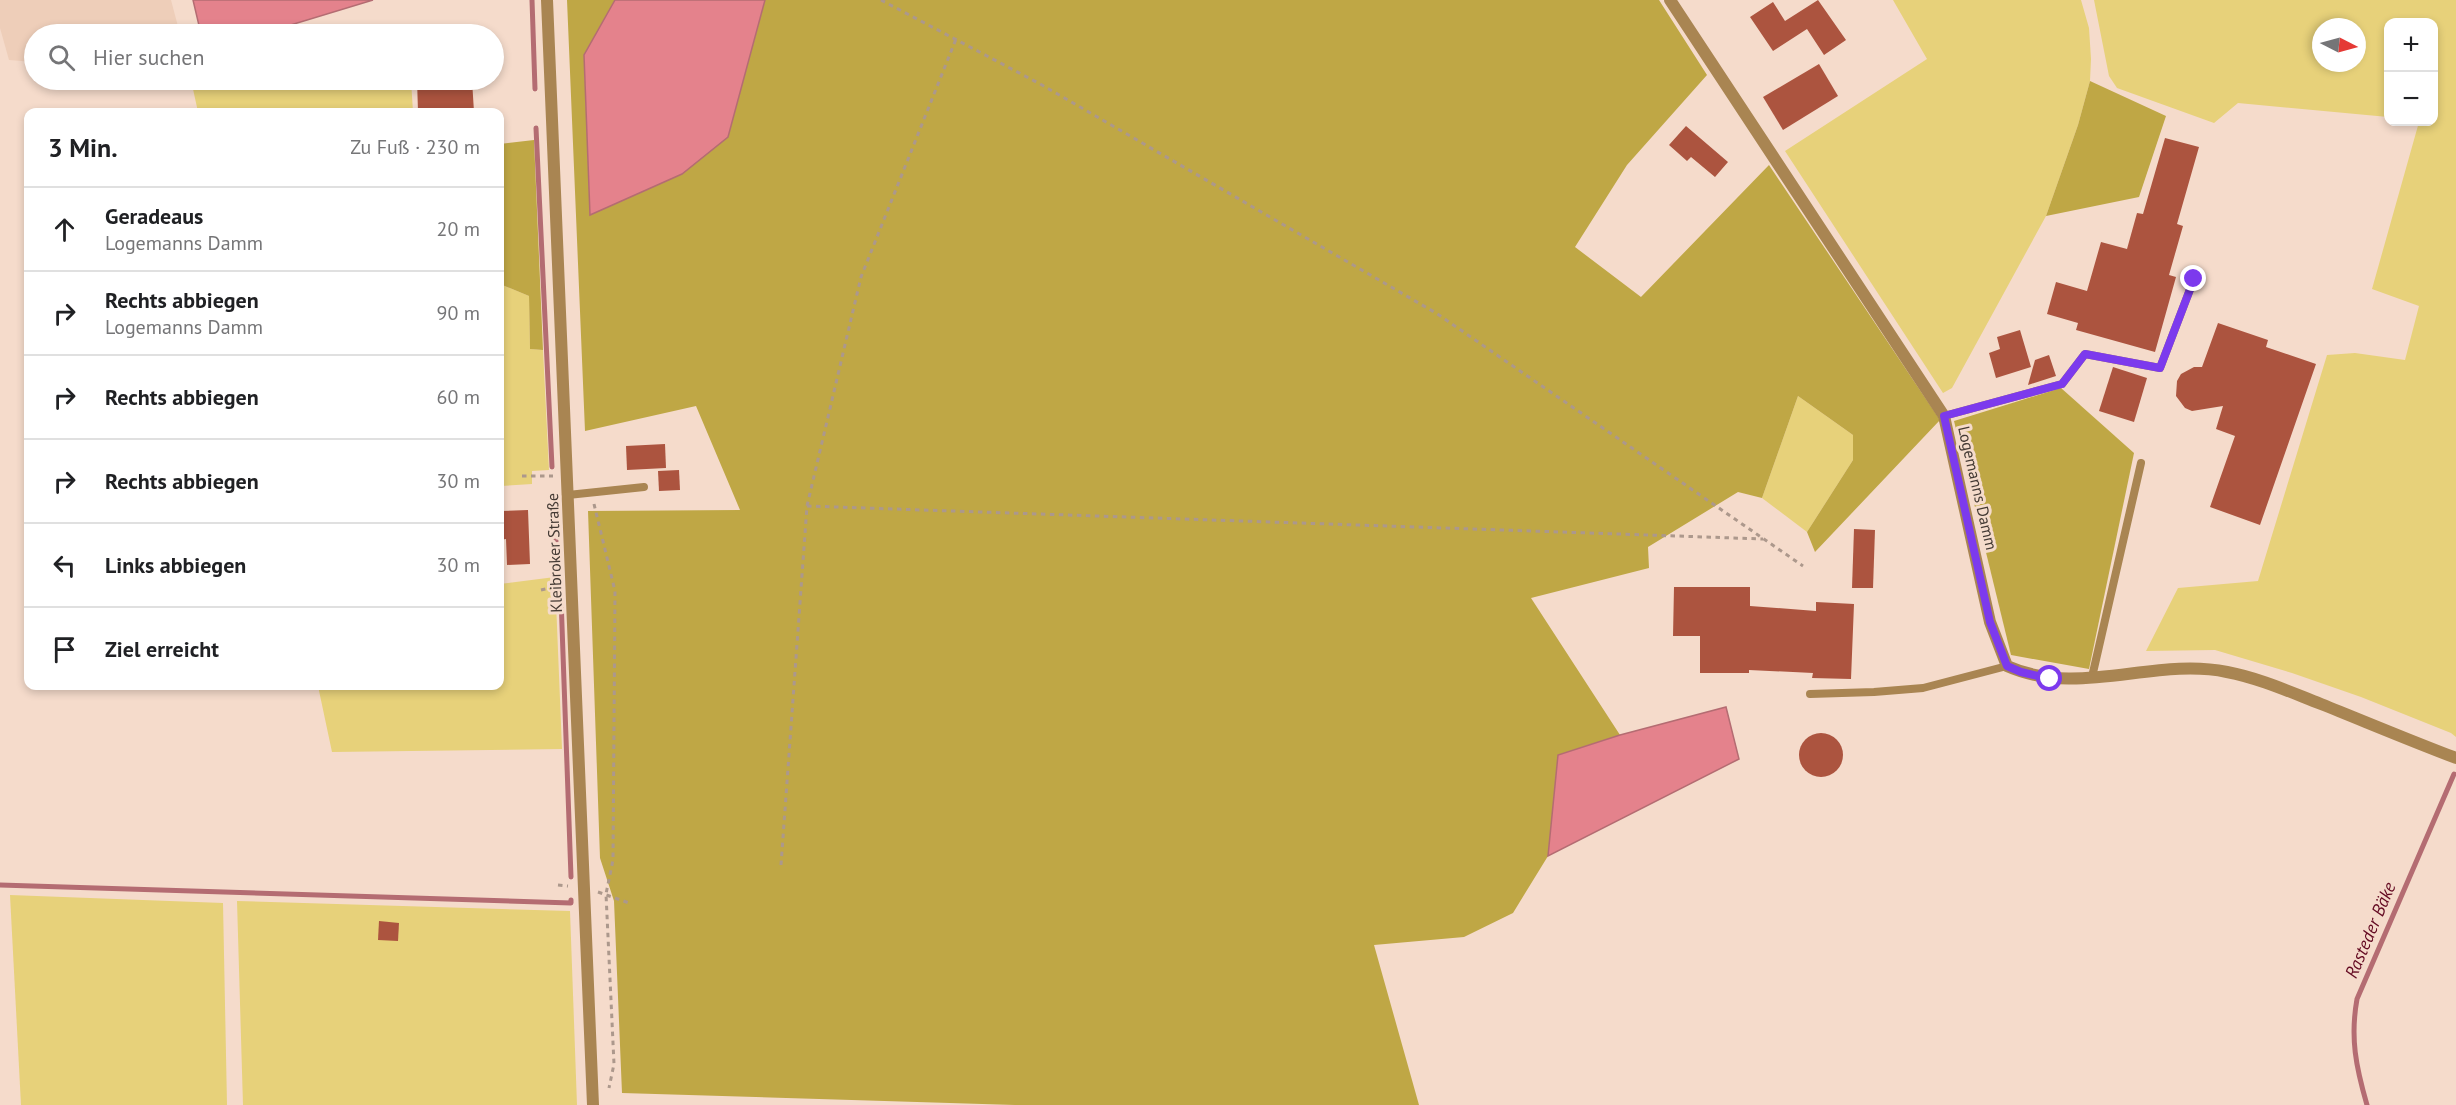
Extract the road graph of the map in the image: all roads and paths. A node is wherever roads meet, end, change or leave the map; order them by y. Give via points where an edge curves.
1 (547, 0) edge
2 (881, 0) edge
3 (1670, 0) edge
4 (956, 39) junction
5 (2194, 279) dead end
6 (1944, 416) junction
7 (2141, 463) dead end
8 (522, 476) dead end
9 (567, 476) junction
10 (644, 487) dead end
11 (574, 494) junction
12 (807, 506) junction
13 (1765, 539) junction
14 (1803, 566) dead end
15 (2007, 666) junction
16 (2092, 678) junction
17 (1810, 694) dead end
18 (2456, 758) edge
19 (781, 865) dead end
20 (606, 894) junction
21 (629, 903) dead end
22 (608, 1092) dead end
23 (593, 1105) edge

1 - 9 street, Kleibroker Straße
2 - 4 path
3 - 6 street, Logemanns Damm
4 - 12 path via 861,278
4 - 13 path via 1436,313
5 - 6 lane via 2160,368 2085,354 2062,384
6 - 15 street, Logemanns Damm via 1990,622
7 - 16 lane
8 - 9 path
9 - 11 street, Kleibroker Straße
10 - 11 lane
11 - 20 path via 596,506 615,591 613,860
11 - 23 street, Kleibroker Straße
12 - 13 path
12 - 19 path
13 - 14 path
15 - 16 street via 2050,679
15 - 17 lane via 1923,688
16 - 18 street via 2184,668 2226,671 2272,685
20 - 21 path
20 - 22 path via 614,1064

